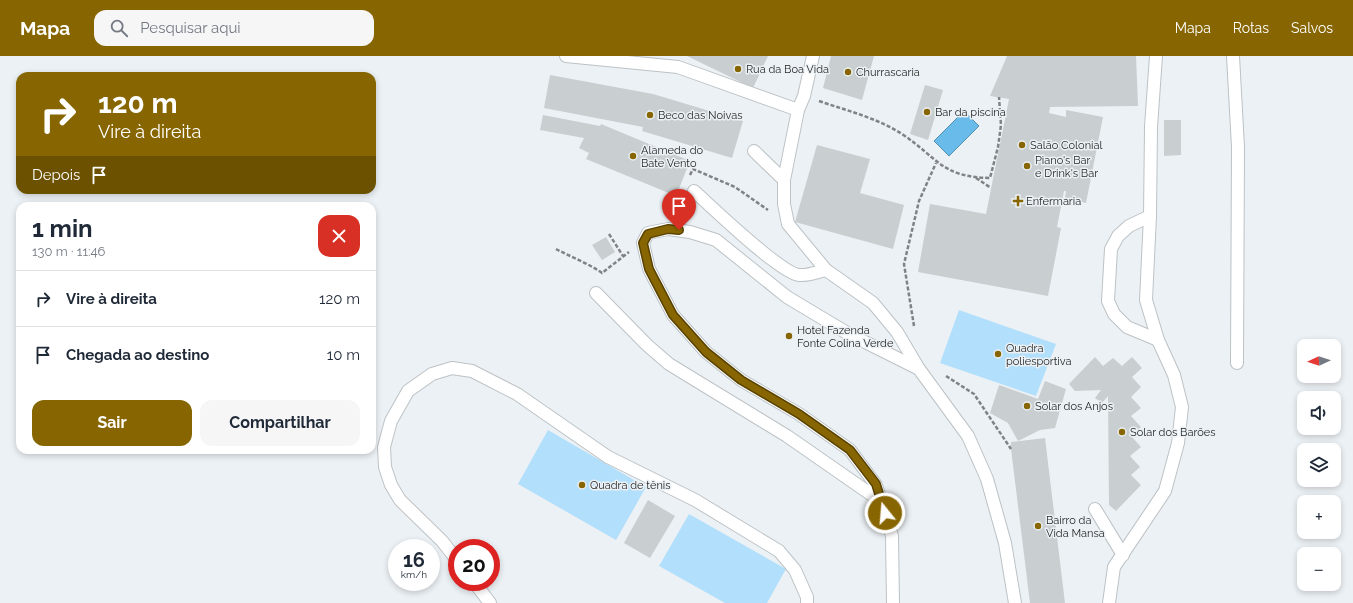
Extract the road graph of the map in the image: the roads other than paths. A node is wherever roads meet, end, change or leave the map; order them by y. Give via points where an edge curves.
1 (566, 56) edge
2 (813, 56) edge
3 (1156, 56) edge
4 (1233, 56) edge
5 (798, 110) junction
6 (754, 151) dead end
7 (784, 180) junction
8 (694, 191) dead end
9 (1150, 216) junction
10 (826, 270) junction
11 (596, 293) dead end
12 (1158, 340) junction
13 (1237, 362) dead end
14 (919, 369) junction
15 (882, 502) junction
16 (1095, 509) dead end
17 (448, 549) edge
18 (1123, 555) junction
19 (481, 591) edge
20 (490, 603) edge
21 (807, 603) edge
22 (893, 603) edge
23 (1015, 603) edge
24 (1109, 603) edge

1 - 5 lane via 678,67
2 - 5 lane via 804,96
3 - 9 lane via 1151,127
4 - 13 lane via 1238,147
5 - 7 lane
6 - 7 lane
7 - 10 lane via 784,204 788,224
8 - 10 lane via 767,256 793,274 808,275
9 - 12 lane via 1146,300
9 - 12 lane via 1129,226 1118,236 1111,249 1108,301 1114,314 1127,327
10 - 14 lane via 872,303 897,332
11 - 15 lane via 669,364 787,436
12 - 18 lane via 1174,375 1182,407 1178,443 1165,491
14 - 15 lane via 847,333 787,297 716,240 668,229 648,234 643,243 649,269 673,315 706,352 741,380 799,414 850,450 876,484
14 - 23 lane via 968,436 987,479 1005,543
15 - 22 lane via 892,536
16 - 18 lane
17 - 21 lane via 400,500 385,467 384,447 391,421 408,391 432,374 452,368 472,371 517,394 608,457 695,500 779,551 796,570
18 - 24 lane via 1114,566
19 - 20 lane

